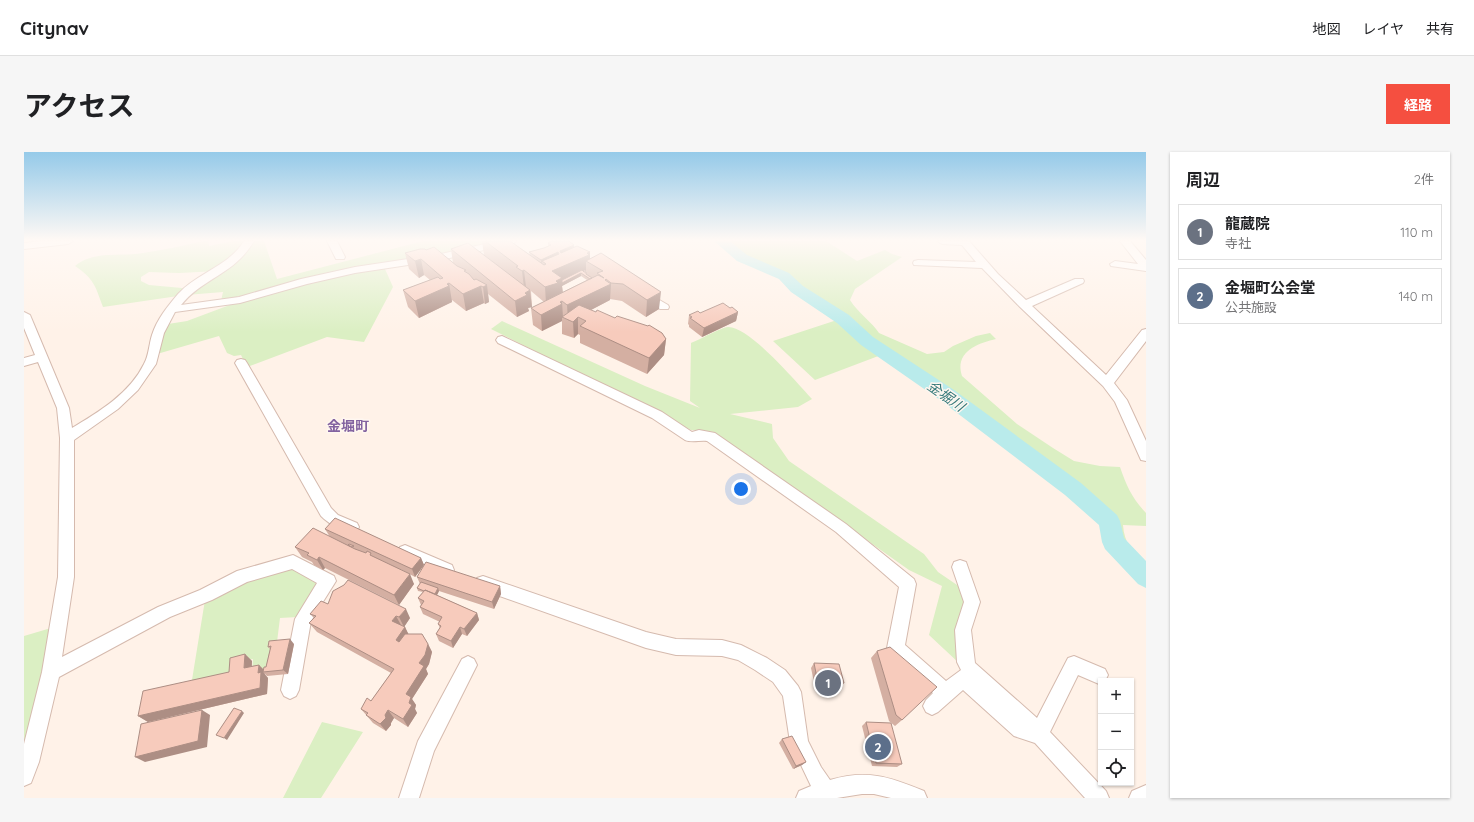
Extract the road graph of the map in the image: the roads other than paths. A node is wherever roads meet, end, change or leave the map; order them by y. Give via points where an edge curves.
1 (218, 271) edge
2 (350, 271) edge
3 (990, 271) edge
4 (1079, 281) dead end
5 (638, 289) edge
6 (1024, 305) junction
7 (664, 307) dead end
8 (172, 309) junction
9 (24, 315) edge
10 (1146, 332) edge
11 (29, 339) edge
12 (502, 340) dead end
13 (42, 356) junction
14 (24, 362) edge
15 (242, 363) dead end
16 (1108, 384) junction
17 (67, 438) junction
18 (1146, 456) edge
19 (368, 535) edge
20 (388, 544) edge
21 (960, 567) dead end
22 (468, 665) dead end
23 (51, 672) junction
24 (1099, 675) dead end
25 (290, 690) dead end
26 (946, 693) junction
27 (932, 706) dead end
28 (1039, 735) junction
29 (24, 776) edge
30 (826, 791) junction
31 (1146, 795) edge
32 (409, 798) edge
33 (806, 798) edge
34 (917, 798) edge
35 (1099, 798) edge
36 (1138, 798) edge

1 - 8 street via 190,290
2 - 8 street via 240,300
3 - 6 street
4 - 6 street
5 - 7 street
6 - 16 street
8 - 17 street via 159,329 150,363 128,394 108,413
9 - 11 street
10 - 16 street
11 - 13 street
12 - 26 street via 657,414 690,437 710,436 841,528 908,584 896,648
13 - 14 street
13 - 17 street via 63,408
15 - 19 street via 326,512 333,519
16 - 18 street via 1121,400
17 - 23 street via 66,577
20 - 30 street via 437,566 646,640 676,647 722,648 741,653 761,664 779,676 792,692 799,742 814,774
21 - 28 street via 972,602 963,630 969,670 1028,722
22 - 32 street via 425,748
23 - 25 street via 164,612 243,576 293,562 328,581 303,619
23 - 29 street
24 - 28 street via 1074,664
26 - 27 street
26 - 28 street via 963,678 1021,728
28 - 35 street
30 - 33 street
30 - 34 street via 861,783 880,784
31 - 36 street

